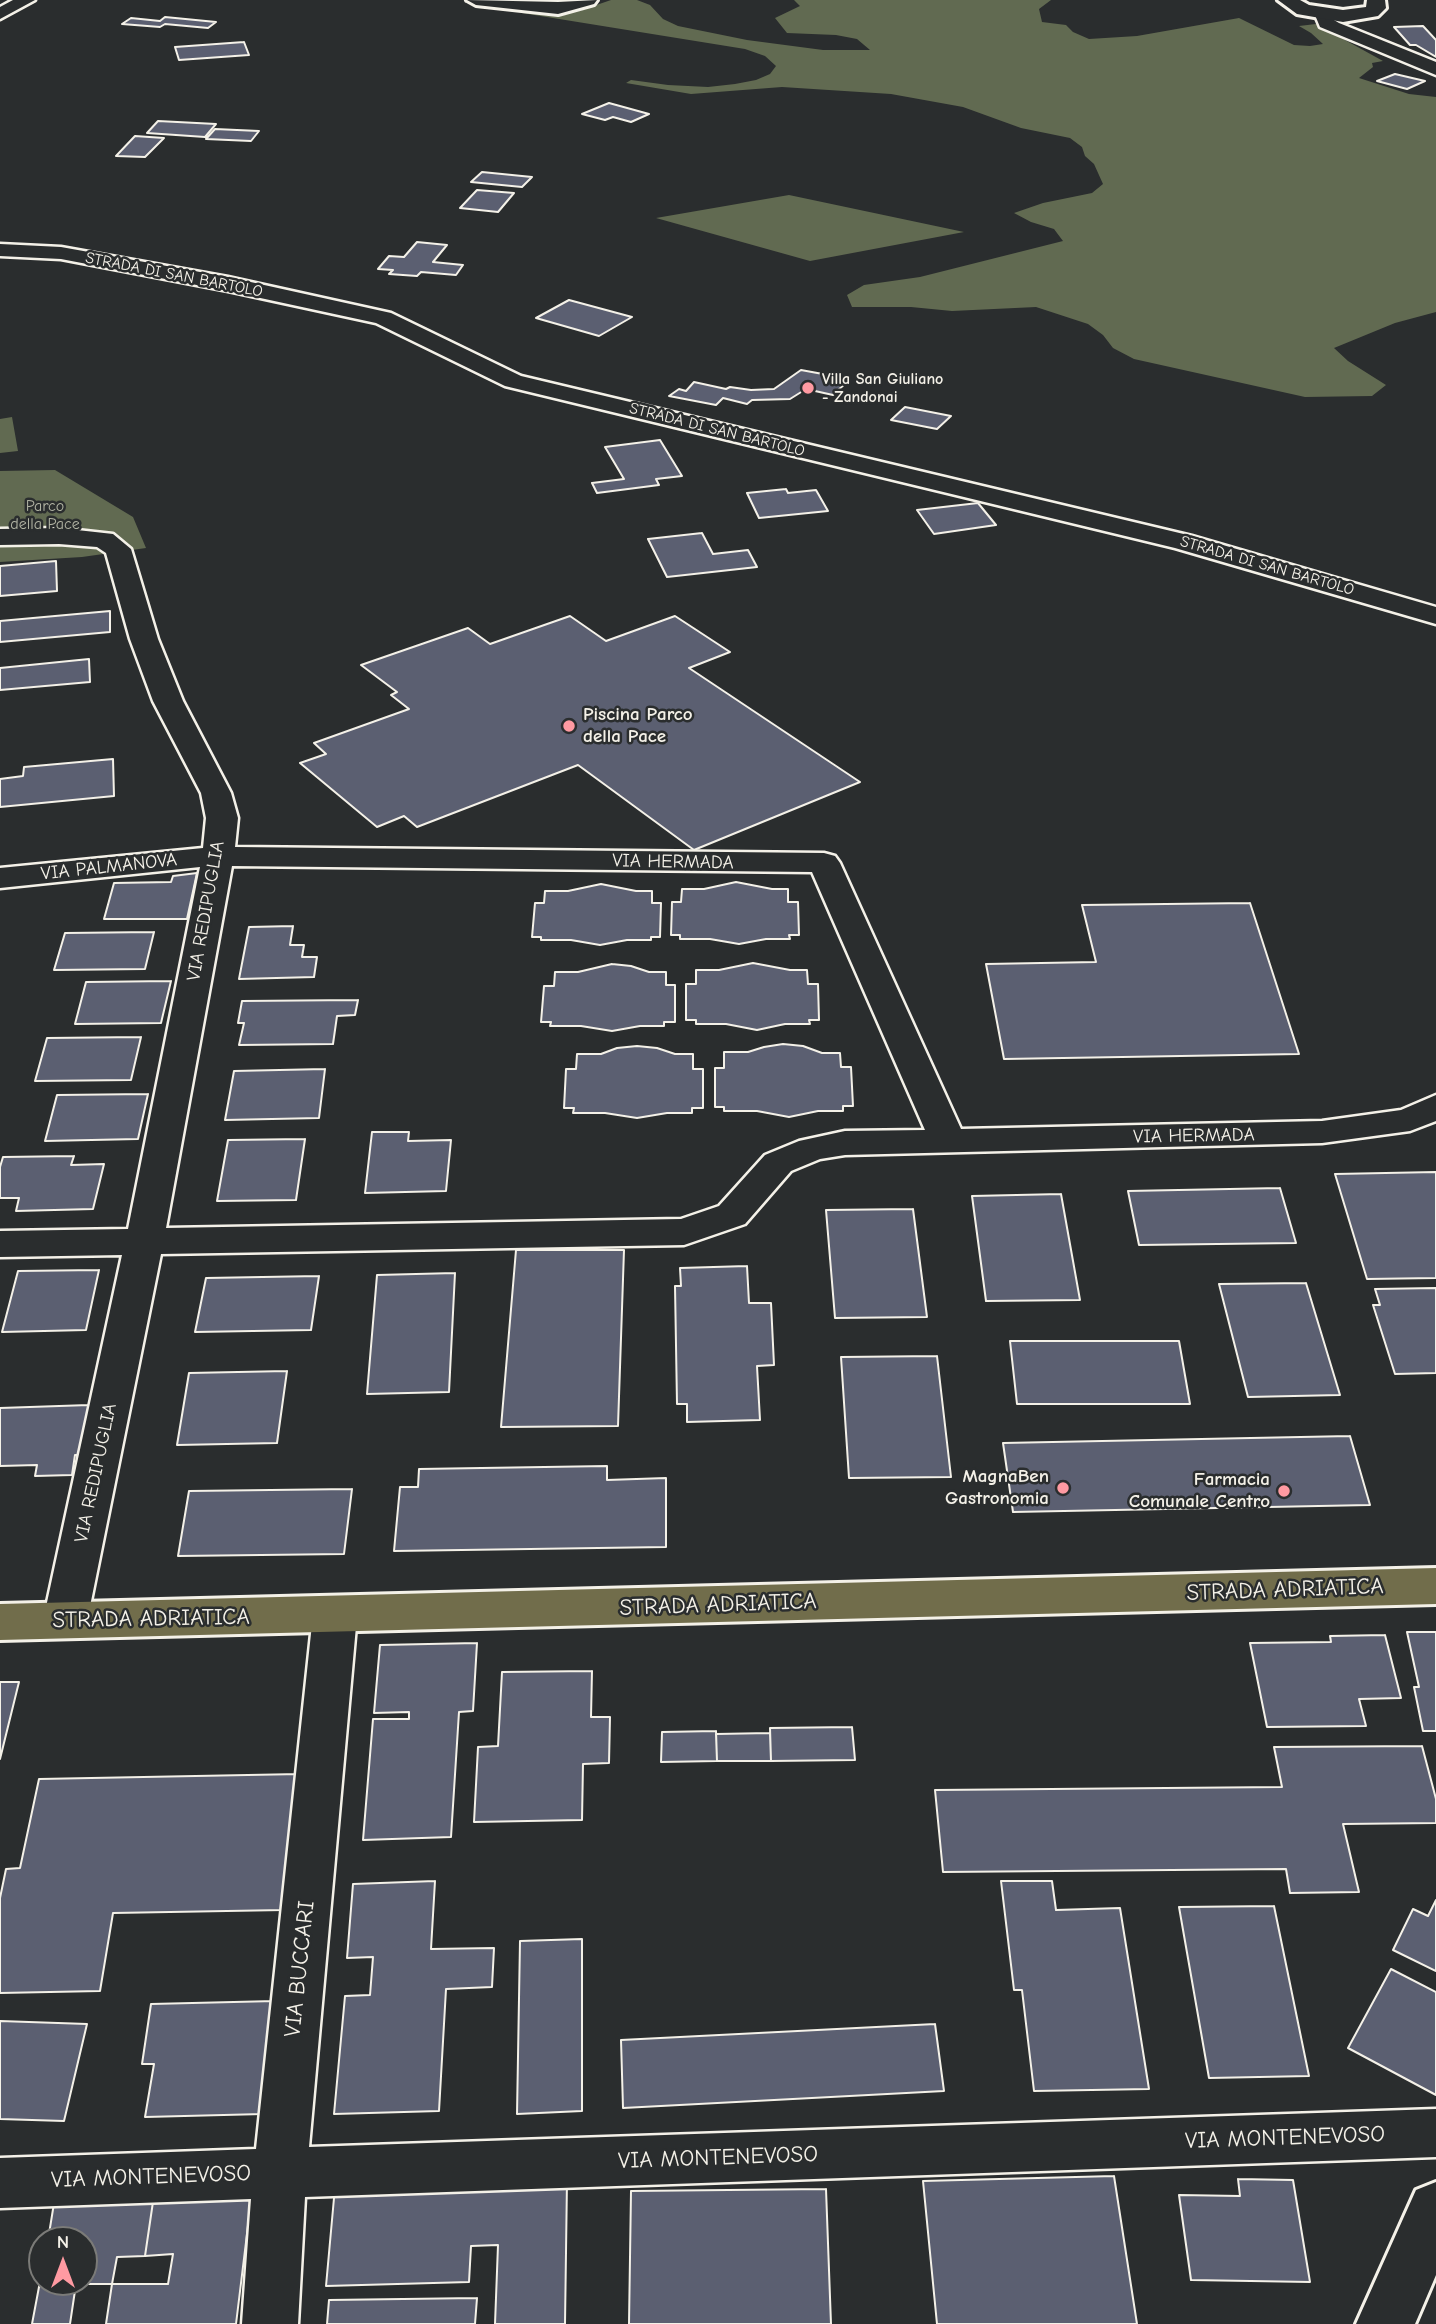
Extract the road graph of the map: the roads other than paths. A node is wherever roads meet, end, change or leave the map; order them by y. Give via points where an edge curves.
1 (26, 0) edge
2 (476, 0) edge
3 (588, 0) edge
4 (1287, 0) edge
5 (1376, 0) edge
6 (0, 14) edge
7 (1324, 15) junction
8 (1436, 69) edge
9 (0, 250) edge
10 (0, 537) edge
11 (1436, 615) edge
12 (218, 856) junction
13 (0, 878) edge
14 (1436, 1106) edge
15 (948, 1141) junction
16 (144, 1242) junction
17 (0, 1244) edge
18 (1436, 1586) edge
19 (335, 1615) junction
20 (65, 1621) junction
21 (0, 1622) edge
22 (1436, 2133) edge
23 (280, 2173) junction
24 (0, 2183) edge
25 (1436, 2209) edge
26 (1395, 2316) edge
27 (270, 2324) edge

1 - 6 street
2 - 3 street via 558,8
4 - 7 street
5 - 7 street via 1377,8 1361,15
7 - 8 street via 1333,27
9 - 11 street, STRADA DI SAN BARTOLO via 61,253 383,318 513,381 1183,542
10 - 12 street, VIA REDIPUGLIA via 104,540 118,549 168,701 216,793 222,818
12 - 13 street, VIA PALMANOVA
12 - 15 street, VIA HERMADA via 824,863
12 - 16 street, VIA REDIPUGLIA
14 - 15 street, VIA HERMADA via 1410,1120 1322,1132
15 - 16 street, VIA HERMADA via 845,1143 795,1154 778,1163 732,1215 684,1232
16 - 17 street
16 - 20 street, VIA REDIPUGLIA
18 - 19 main road, STRADA ADRIATICA
19 - 20 main road, STRADA ADRIATICA
19 - 23 street, VIA BUCCARI
20 - 21 main road, STRADA ADRIATICA
22 - 23 street, VIA MONTENEVOSO
23 - 24 street, VIA MONTENEVOSO
23 - 27 street, VIA BUCCARI
25 - 26 street

